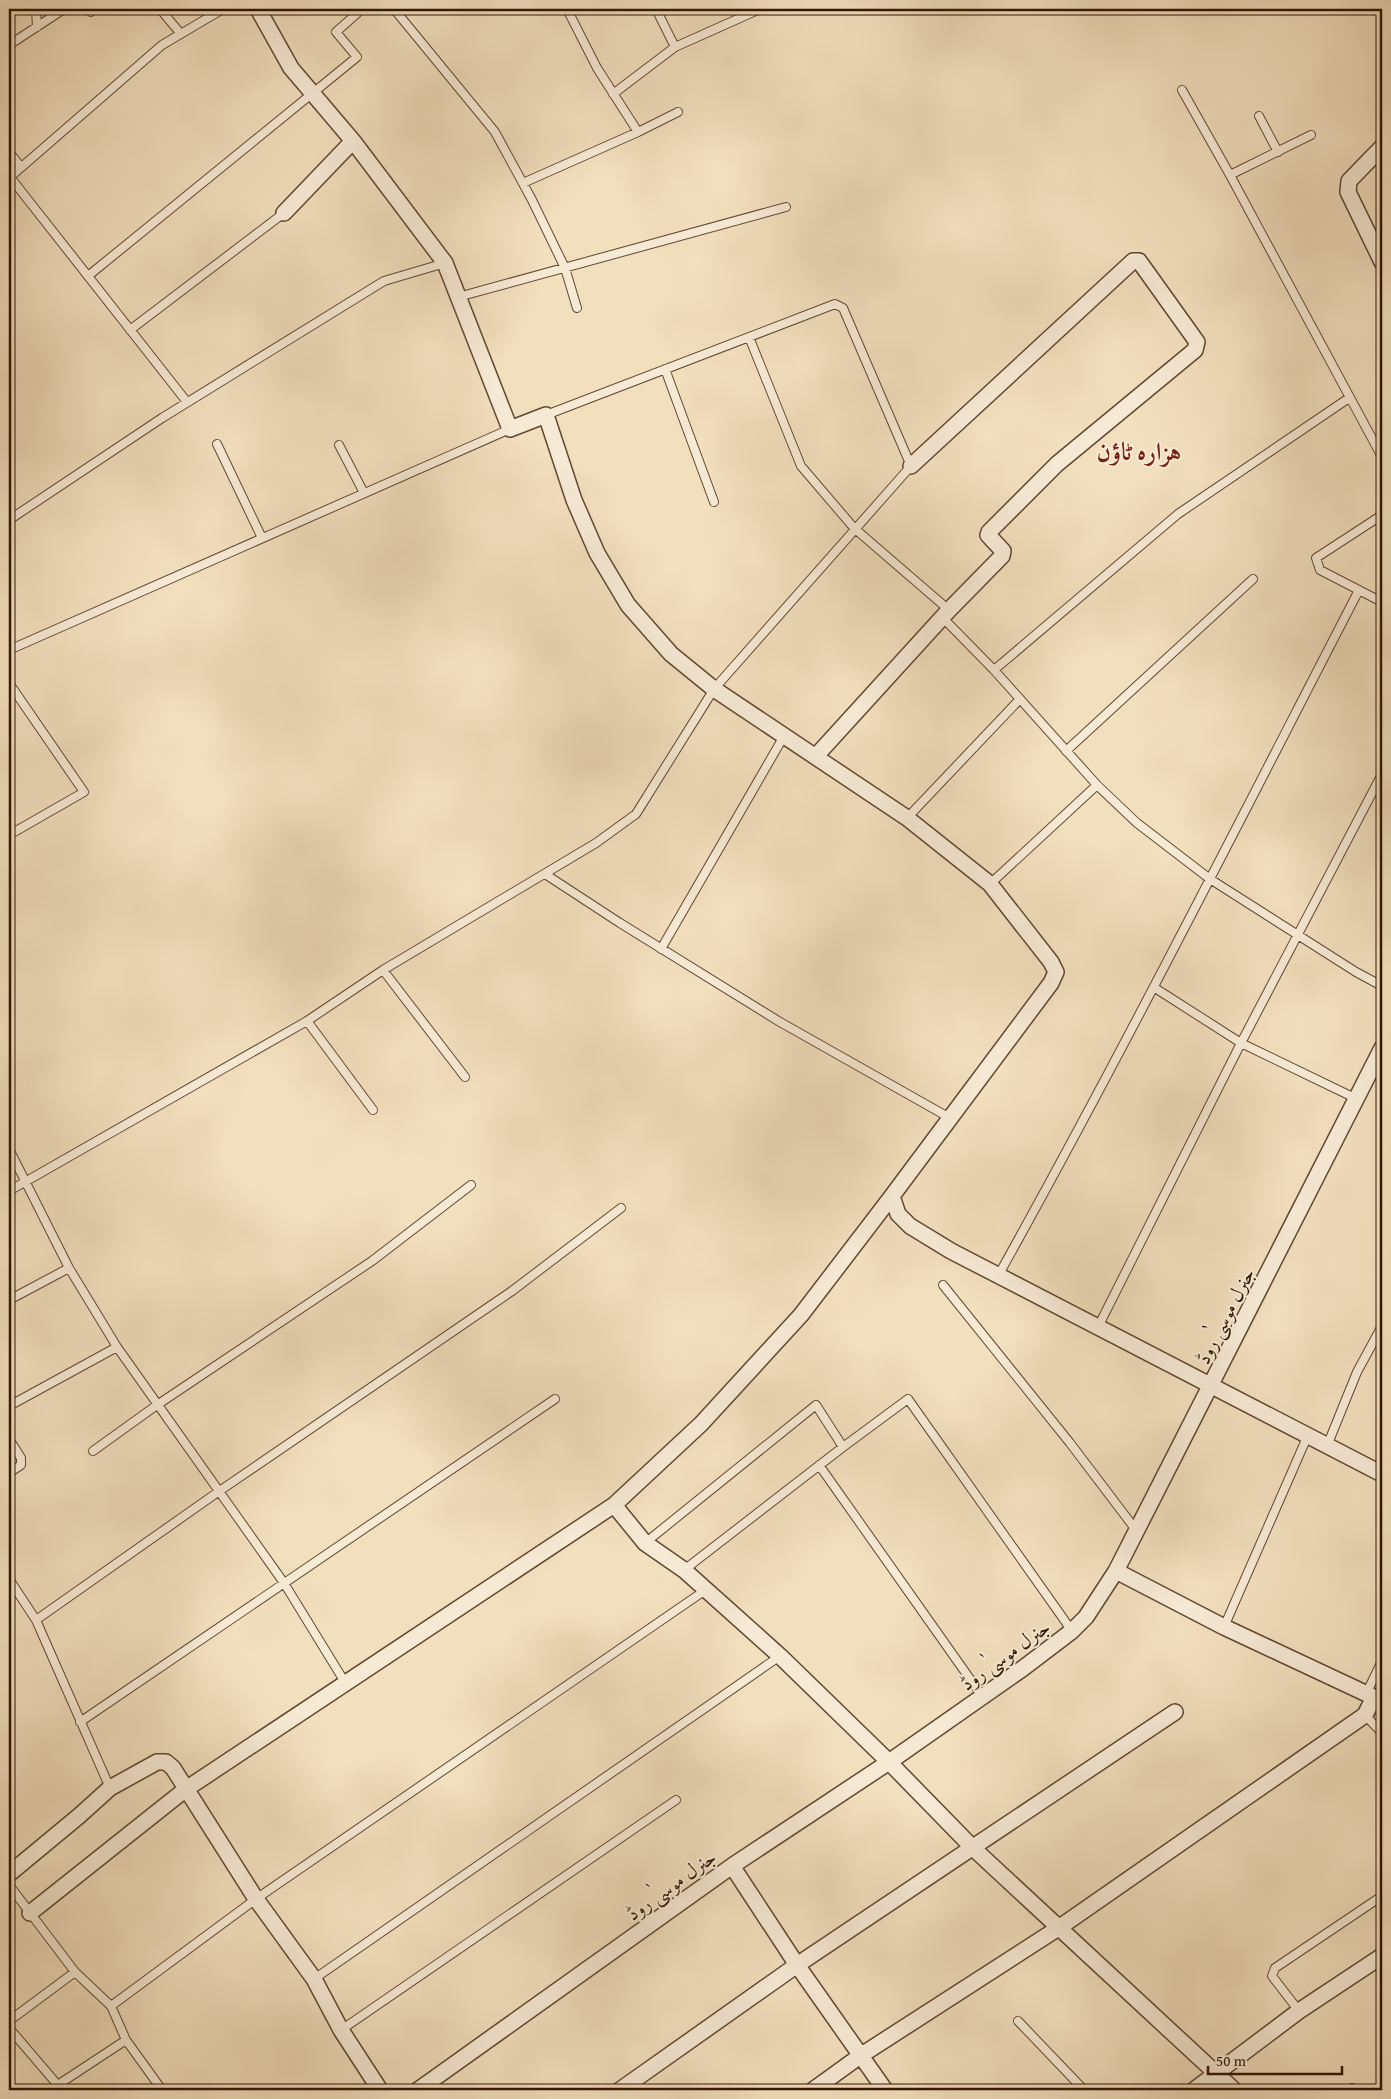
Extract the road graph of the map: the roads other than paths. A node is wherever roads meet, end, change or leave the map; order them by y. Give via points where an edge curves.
1 (36, 9) edge
2 (64, 9) edge
3 (160, 9) edge
4 (223, 9) edge
5 (258, 9) edge
6 (362, 9) edge
7 (394, 9) edge
8 (567, 9) edge
9 (656, 9) edge
10 (760, 9) edge
11 (37, 27) junction
12 (181, 34) junction
13 (9, 45) edge
14 (676, 47) junction
15 (1182, 90) dead end
16 (313, 94) junction
17 (613, 94) junction
18 (678, 112) dead end
19 (1259, 116) dead end
20 (638, 132) junction
21 (1311, 135) dead end
22 (353, 141) junction
23 (1382, 147) edge
24 (9, 152) edge
25 (1278, 152) junction
26 (21, 167) junction
27 (1230, 175) junction
28 (9, 178) edge
29 (523, 183) junction
30 (786, 207) dead end
31 (284, 213) joint
32 (445, 262) junction
33 (1382, 262) edge
34 (564, 268) junction
35 (88, 276) junction
36 (458, 296) junction
37 (577, 308) dead end
38 (130, 330) junction
39 (748, 337) junction
40 (665, 370) junction
41 (1350, 398) junction
42 (187, 402) junction
43 (546, 415) junction
44 (510, 429) junction
45 (217, 444) dead end
46 (339, 445) dead end
47 (1382, 457) edge
48 (911, 466) junction
49 (364, 494) junction
50 (714, 502) dead end
51 (1382, 515) edge
52 (9, 520) edge
53 (854, 528) junction
54 (262, 538) junction
55 (1253, 579) dead end
56 (1359, 590) junction
57 (1382, 602) edge
58 (946, 613) junction
59 (9, 650) edge
60 (994, 670) junction
61 (9, 683) edge
62 (714, 689) junction
63 (1020, 699) junction
64 (784, 736) junction
65 (1066, 751) junction
66 (816, 756) junction
67 (1382, 774) edge
68 (1097, 785) junction
69 (907, 818) junction
70 (9, 835) edge
71 (545, 874) junction
72 (1210, 879) junction
73 (990, 884) junction
74 (1297, 935) junction
75 (661, 949) junction
76 (382, 970) junction
77 (1382, 986) edge
78 (1155, 988) junction
79 (307, 1021) junction
80 (1241, 1043) junction
81 (1382, 1048) edge
82 (465, 1077) dead end
83 (1357, 1099) junction
84 (373, 1110) dead end
85 (950, 1118) junction
86 (9, 1149) edge
87 (25, 1182) junction
88 (471, 1185) dead end
89 (9, 1190) edge
90 (892, 1196) junction
91 (621, 1208) dead end
92 (69, 1268) junction
93 (998, 1276) junction
94 (943, 1285) dead end
95 (9, 1300) edge
96 (1382, 1326) edge
97 (1098, 1327) junction
98 (117, 1347) junction
99 (1212, 1385) junction
100 (555, 1399) dead end
101 (157, 1405) junction
102 (9, 1406) edge
103 (1308, 1435) junction
104 (9, 1439) edge
105 (1327, 1446) junction
106 (842, 1447) junction
107 (93, 1451) dead end
108 (819, 1465) junction
109 (9, 1474) edge
110 (1382, 1474) edge
111 (218, 1492) junction
112 (614, 1505) junction
113 (1136, 1530) junction
114 (645, 1543) junction
115 (684, 1570) junction
116 (1116, 1571) junction
117 (9, 1579) edge
118 (284, 1583) junction
119 (707, 1589) junction
120 (36, 1620) junction
121 (1224, 1627) junction
122 (1072, 1631) junction
123 (780, 1656) junction
124 (1382, 1661) edge
125 (346, 1684) junction
126 (982, 1696) junction
127 (1374, 1698) edge
128 (1175, 1712) dead end
129 (1365, 1715) junction
130 (80, 1722) junction
131 (1382, 1733) edge
132 (889, 1762) junction
133 (110, 1788) junction
134 (186, 1789) junction
135 (676, 1800) dead end
136 (973, 1848) junction
137 (732, 1866) junction
138 (9, 1874) edge
139 (9, 1885) edge
140 (1382, 1896) edge
141 (256, 1899) junction
142 (30, 1913) junction
143 (1060, 1927) junction
144 (1382, 1956) edge
145 (797, 1965) junction
146 (75, 1972) junction
147 (314, 1979) junction
148 (111, 2006) junction
149 (1299, 2011) junction
150 (9, 2021) edge
151 (1018, 2021) dead end
152 (9, 2028) edge
153 (341, 2030) junction
154 (126, 2040) junction
155 (860, 2056) junction
156 (1216, 2074) junction
157 (60, 2088) edge
158 (50, 2090) edge
159 (162, 2090) edge
160 (380, 2090) edge
161 (418, 2090) edge
162 (620, 2090) edge
163 (813, 2090) edge
164 (884, 2090) edge
165 (1084, 2090) edge
166 (1194, 2090) edge
167 (1234, 2090) edge

1 - 11 lane
2 - 11 lane
3 - 12 lane
4 - 12 lane
5 - 16 street via 292,68
6 - 16 lane via 336,32 357,57
7 - 29 lane via 495,132
8 - 17 lane
9 - 14 lane
10 - 14 lane
11 - 13 lane
12 - 26 lane via 162,46
14 - 17 lane
15 - 27 lane
16 - 22 street
16 - 35 lane
17 - 20 lane
18 - 20 lane
19 - 25 lane
20 - 29 lane
21 - 25 lane
22 - 31 street
22 - 32 street
23 - 33 street via 1349,181 1348,192
24 - 26 lane
25 - 27 lane
26 - 28 lane
27 - 41 lane
28 - 35 lane
29 - 34 lane
30 - 34 lane
31 - 38 lane
32 - 36 street
32 - 42 lane via 384,281
34 - 36 lane
34 - 37 lane
35 - 38 lane
36 - 44 street
38 - 42 lane
39 - 40 lane
39 - 48 lane via 835,304 843,308
39 - 53 lane via 801,466
40 - 43 lane
40 - 50 lane
41 - 47 lane
41 - 60 lane via 1178,514
42 - 52 lane
43 - 44 street
43 - 62 street via 578,509 597,553 628,605 671,654
44 - 49 lane
45 - 54 lane
46 - 49 lane
48 - 53 lane
48 - 58 street via 1133,261 1139,261 1197,342 1195,350 1057,464 989,532 990,539 1003,551 1002,556
49 - 54 lane
51 - 56 lane via 1316,558 1320,570
53 - 58 lane
53 - 62 lane
54 - 59 lane
55 - 65 lane
56 - 57 lane
56 - 72 lane
58 - 60 lane
58 - 66 street
60 - 63 lane
61 - 70 lane via 84,792
62 - 64 street
62 - 71 lane via 636,814
63 - 65 lane
63 - 69 lane
64 - 66 street
64 - 75 lane
65 - 68 lane
66 - 69 street
67 - 74 lane
68 - 72 lane via 1137,823
68 - 73 lane
69 - 73 street
71 - 75 lane
71 - 76 lane
72 - 74 lane
72 - 78 lane
73 - 85 street via 1056,972
74 - 77 lane
74 - 80 lane
75 - 85 lane via 780,1022
76 - 79 lane
76 - 82 lane
78 - 80 lane
78 - 93 lane
79 - 84 lane
79 - 87 lane
80 - 83 lane
80 - 97 lane
81 - 83 street, جنرل موسیٰ روڈ
83 - 99 street, جنرل موسیٰ روڈ
85 - 90 street
86 - 87 lane
87 - 89 lane
87 - 92 lane
88 - 101 lane via 372,1261
90 - 93 street via 898,1214 910,1226
90 - 112 street via 802,1315 701,1424
91 - 111 lane via 512,1291
92 - 95 lane
92 - 98 lane
93 - 97 street
94 - 113 lane
96 - 105 lane via 1357,1372
97 - 99 street
98 - 101 lane
98 - 102 lane
99 - 103 street
99 - 113 street, جنرل موسیٰ روڈ
100 - 118 lane
101 - 107 lane
101 - 111 lane
103 - 105 street
103 - 121 lane
104 - 109 lane via 21,1458 21,1465
105 - 110 street
106 - 108 lane
106 - 114 lane via 816,1404
106 - 122 lane via 908,1399
108 - 115 lane
108 - 126 lane
111 - 118 lane
111 - 120 lane
112 - 114 street
112 - 125 street
113 - 116 street, جنرل موسیٰ روڈ
114 - 115 street
115 - 119 street
116 - 121 street
116 - 122 street, جنرل موسیٰ روڈ via 1086,1618
117 - 120 lane
118 - 125 lane
118 - 130 lane
119 - 123 street
119 - 141 lane
120 - 130 lane
121 - 127 street
122 - 126 street, جنرل موسیٰ روڈ
123 - 132 street
123 - 147 lane
124 - 127 lane
125 - 134 street
126 - 132 street, جنرل موسیٰ روڈ
127 - 129 street
128 - 136 street
129 - 131 lane
129 - 143 street
130 - 133 lane
132 - 136 street
132 - 137 street, جنرل موسیٰ روڈ
133 - 134 street via 157,1762 166,1762
133 - 138 street
134 - 141 street
134 - 142 street
135 - 153 lane
136 - 143 street
136 - 145 street
137 - 145 street
137 - 161 street, جنرل موسیٰ روڈ
139 - 142 lane
140 - 149 lane via 1275,1968 1272,1976
141 - 147 street
141 - 148 lane
142 - 146 lane
143 - 155 street
143 - 156 street
144 - 149 street
145 - 155 street
145 - 162 street
146 - 148 lane
146 - 150 lane
147 - 153 street
148 - 154 lane
149 - 156 street
151 - 165 lane
152 - 157 lane
153 - 160 street
154 - 157 lane
154 - 159 lane
155 - 163 street
155 - 164 street
156 - 166 street
156 - 167 street
157 - 158 lane

